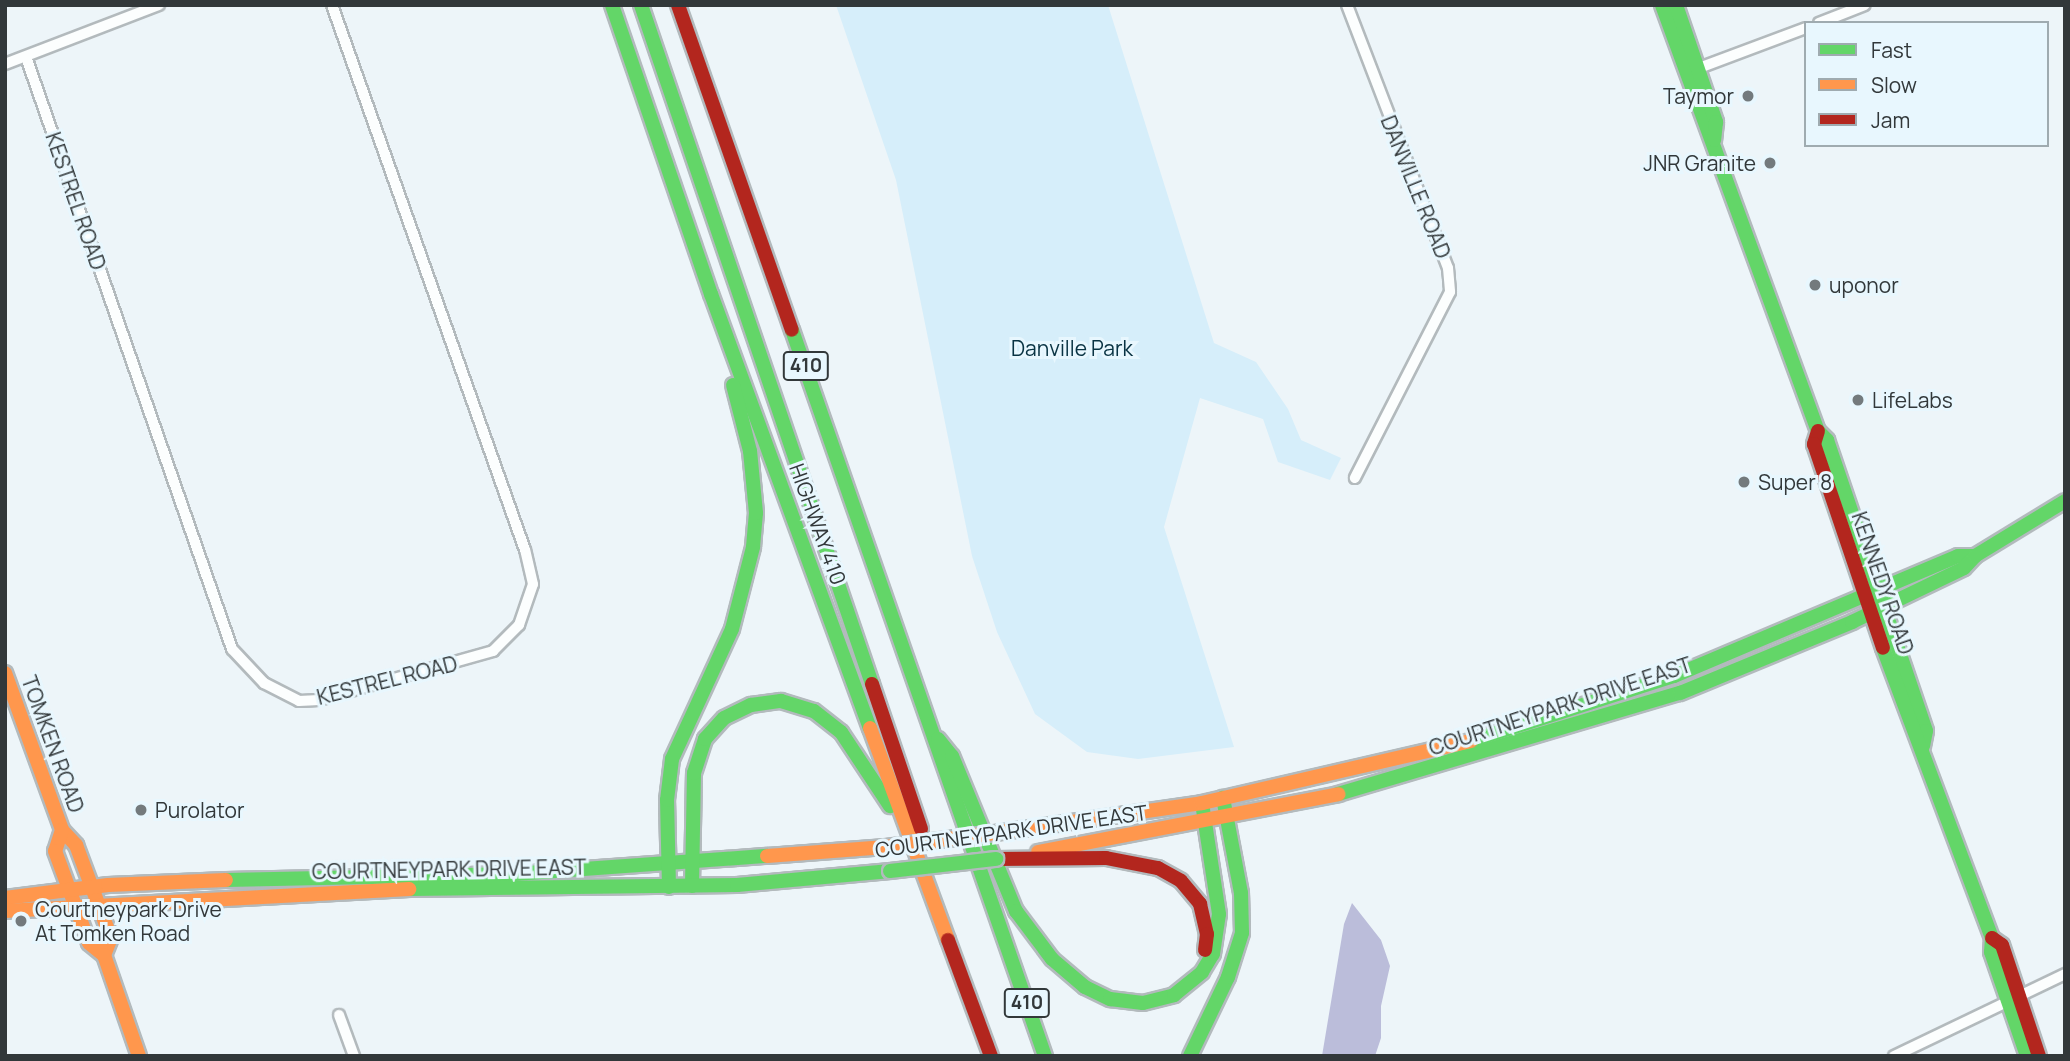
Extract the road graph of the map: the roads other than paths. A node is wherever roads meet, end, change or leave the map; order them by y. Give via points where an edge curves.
1 (159, 5) edge
2 (332, 5) edge
3 (612, 5) edge
4 (641, 5) edge
5 (678, 5) edge
6 (1347, 5) edge
7 (1662, 5) edge
8 (1676, 5) edge
9 (1865, 5) edge
10 (1824, 21) edge
11 (1804, 29) edge
12 (26, 57) junction
13 (5, 64) edge
14 (1691, 71) junction
15 (711, 294) junction
16 (1355, 478) dead end
17 (2065, 501) edge
18 (1975, 556) junction
19 (1872, 595) junction
20 (1878, 610) junction
21 (5, 673) edge
22 (929, 728) junction
23 (1223, 797) junction
24 (1202, 803) junction
25 (1227, 819) junction
26 (1206, 824) junction
27 (62, 830) junction
28 (996, 859) junction
29 (667, 863) junction
30 (692, 863) junction
31 (692, 886) junction
32 (669, 887) junction
33 (92, 888) junction
34 (5, 898) edge
35 (73, 898) junction
36 (99, 904) junction
37 (5, 911) edge
38 (104, 955) junction
39 (959, 968) junction
40 (2065, 974) edge
41 (1185, 988) junction
42 (2014, 999) junction
43 (339, 1015) dead end
44 (139, 1056) edge
45 (354, 1056) edge
46 (991, 1056) edge
47 (997, 1056) edge
48 (1045, 1056) edge
49 (1190, 1056) edge
50 (1894, 1056) edge
51 (2027, 1056) edge
52 (2039, 1056) edge

1 - 12 street
2 - 12 street, KESTREL ROAD via 533,584 519,625 493,651 319,700 299,701 264,683 232,649
3 - 15 main road, HIGHWAY 410 / 410
4 - 47 main road via 805,477
5 - 22 main road, HIGHWAY 410 / 410
6 - 16 street, DANVILLE ROAD via 1448,268 1450,292
7 - 14 main road, KENNEDY ROAD
8 - 14 main road, KENNEDY ROAD
9 - 10 street
11 - 14 street
12 - 13 street
14 - 19 main road, KENNEDY ROAD via 1704,128 1714,140 1818,431 1827,440
15 - 29 main road via 750,451 756,513 743,598 672,759
15 - 39 main road, HIGHWAY 410 / 410
17 - 18 main road, COURTNEYPARK DRIVE EAST
18 - 19 main road, COURTNEYPARK DRIVE EAST via 1958,556
18 - 20 main road, COURTNEYPARK DRIVE EAST via 1964,568
19 - 20 main road, KENNEDY ROAD
19 - 23 main road, COURTNEYPARK DRIVE EAST via 1674,676 1451,748
20 - 25 main road, COURTNEYPARK DRIVE EAST via 1680,693 1455,763
20 - 42 main road, KENNEDY ROAD via 1926,731 1923,746 1992,938 1991,951
21 - 27 main road, TOMKEN ROAD
22 - 41 main road via 952,756 1016,911 1052,959 1085,987 1124,1002 1160,1000
22 - 48 main road, HIGHWAY 410 / 410
23 - 24 main road, COURTNEYPARK DRIVE EAST
23 - 25 main road
24 - 26 main road
24 - 30 main road, COURTNEYPARK DRIVE EAST, bridge via 886,847
25 - 26 main road, COURTNEYPARK DRIVE EAST
25 - 49 main road via 1241,893 1242,933 1228,977
26 - 28 main road, COURTNEYPARK DRIVE EAST
26 - 41 main road via 1219,928 1208,963
27 - 33 main road, TOMKEN ROAD via 76,845
27 - 35 main road, TOMKEN ROAD via 55,851
28 - 31 main road, COURTNEYPARK DRIVE EAST, bridge
28 - 41 main road via 1128,860 1158,868 1181,881 1200,904 1207,934 1201,961
29 - 30 main road, COURTNEYPARK DRIVE EAST
29 - 32 main road
29 - 33 main road, COURTNEYPARK DRIVE EAST via 514,874 308,876
30 - 31 main road
30 - 39 main road via 694,774 705,739 724,718 751,705 781,701 814,711 841,732 895,815
31 - 32 main road, COURTNEYPARK DRIVE EAST
32 - 36 main road, COURTNEYPARK DRIVE EAST via 329,890
33 - 35 main road, COURTNEYPARK DRIVE EAST
33 - 36 main road, TOMKEN ROAD
34 - 35 main road, COURTNEYPARK DRIVE EAST
35 - 36 main road, COURTNEYPARK DRIVE EAST
35 - 37 main road, COURTNEYPARK DRIVE EAST
35 - 38 main road, TOMKEN ROAD via 89,943
36 - 38 main road, TOMKEN ROAD via 111,938
38 - 44 main road, TOMKEN ROAD
39 - 46 main road, HIGHWAY 410 / 410
40 - 42 street
42 - 50 street
42 - 51 main road, KENNEDY ROAD
42 - 52 main road, KENNEDY ROAD
43 - 45 street

